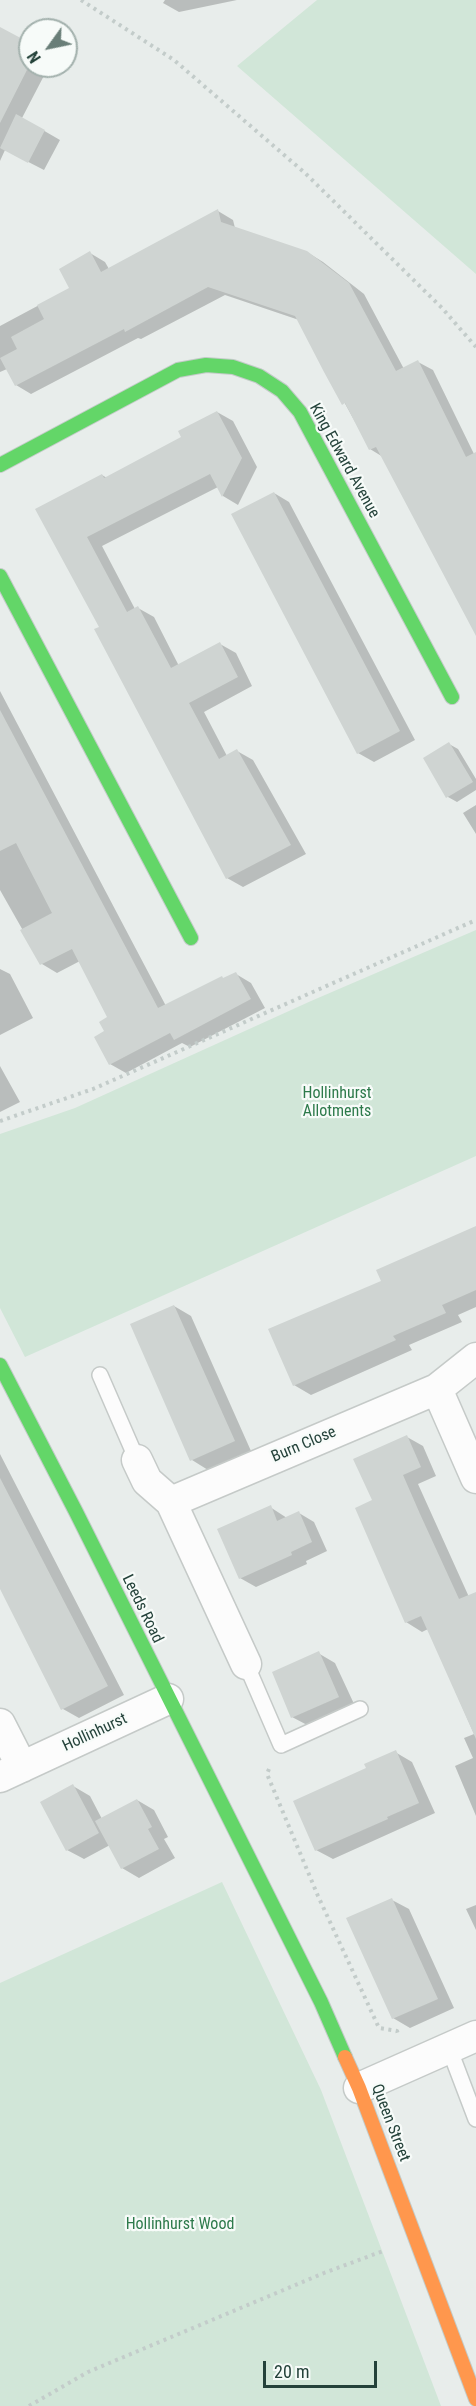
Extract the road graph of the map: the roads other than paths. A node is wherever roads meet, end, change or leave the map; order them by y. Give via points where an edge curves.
1 (0, 465) edge
2 (0, 576) edge
3 (452, 697) dead end
4 (190, 938) dead end
5 (476, 1358) edge
6 (0, 1365) edge
7 (100, 1375) dead end
8 (437, 1389) junction
9 (137, 1460) joint
10 (476, 1478) edge
11 (171, 1502) junction
12 (246, 1664) joint
13 (168, 1700) junction
14 (360, 1709) dead end
15 (0, 1724) edge
16 (11, 1772) edge
17 (253, 1867) joint
18 (476, 2037) edge
19 (449, 2048) junction
20 (358, 2088) junction
21 (476, 2119) edge
22 (476, 2399) edge

1 - 3 street, King Edward Avenue via 178,370 206,365 233,367 259,376 282,391 300,412
2 - 4 street
5 - 8 street, Burn Close
6 - 13 street, Leeds Road
7 - 9 lane
8 - 10 street
8 - 11 street, Burn Close
9 - 11 street via 147,1481
11 - 12 street
12 - 14 lane via 281,1745
13 - 16 street, Hollinhurst
13 - 17 street, Leeds Road
15 - 16 street, Hollinhurst
17 - 20 street, Queen Street via 321,2002
18 - 19 street
19 - 20 street
19 - 21 lane
20 - 22 street, Queen Street

